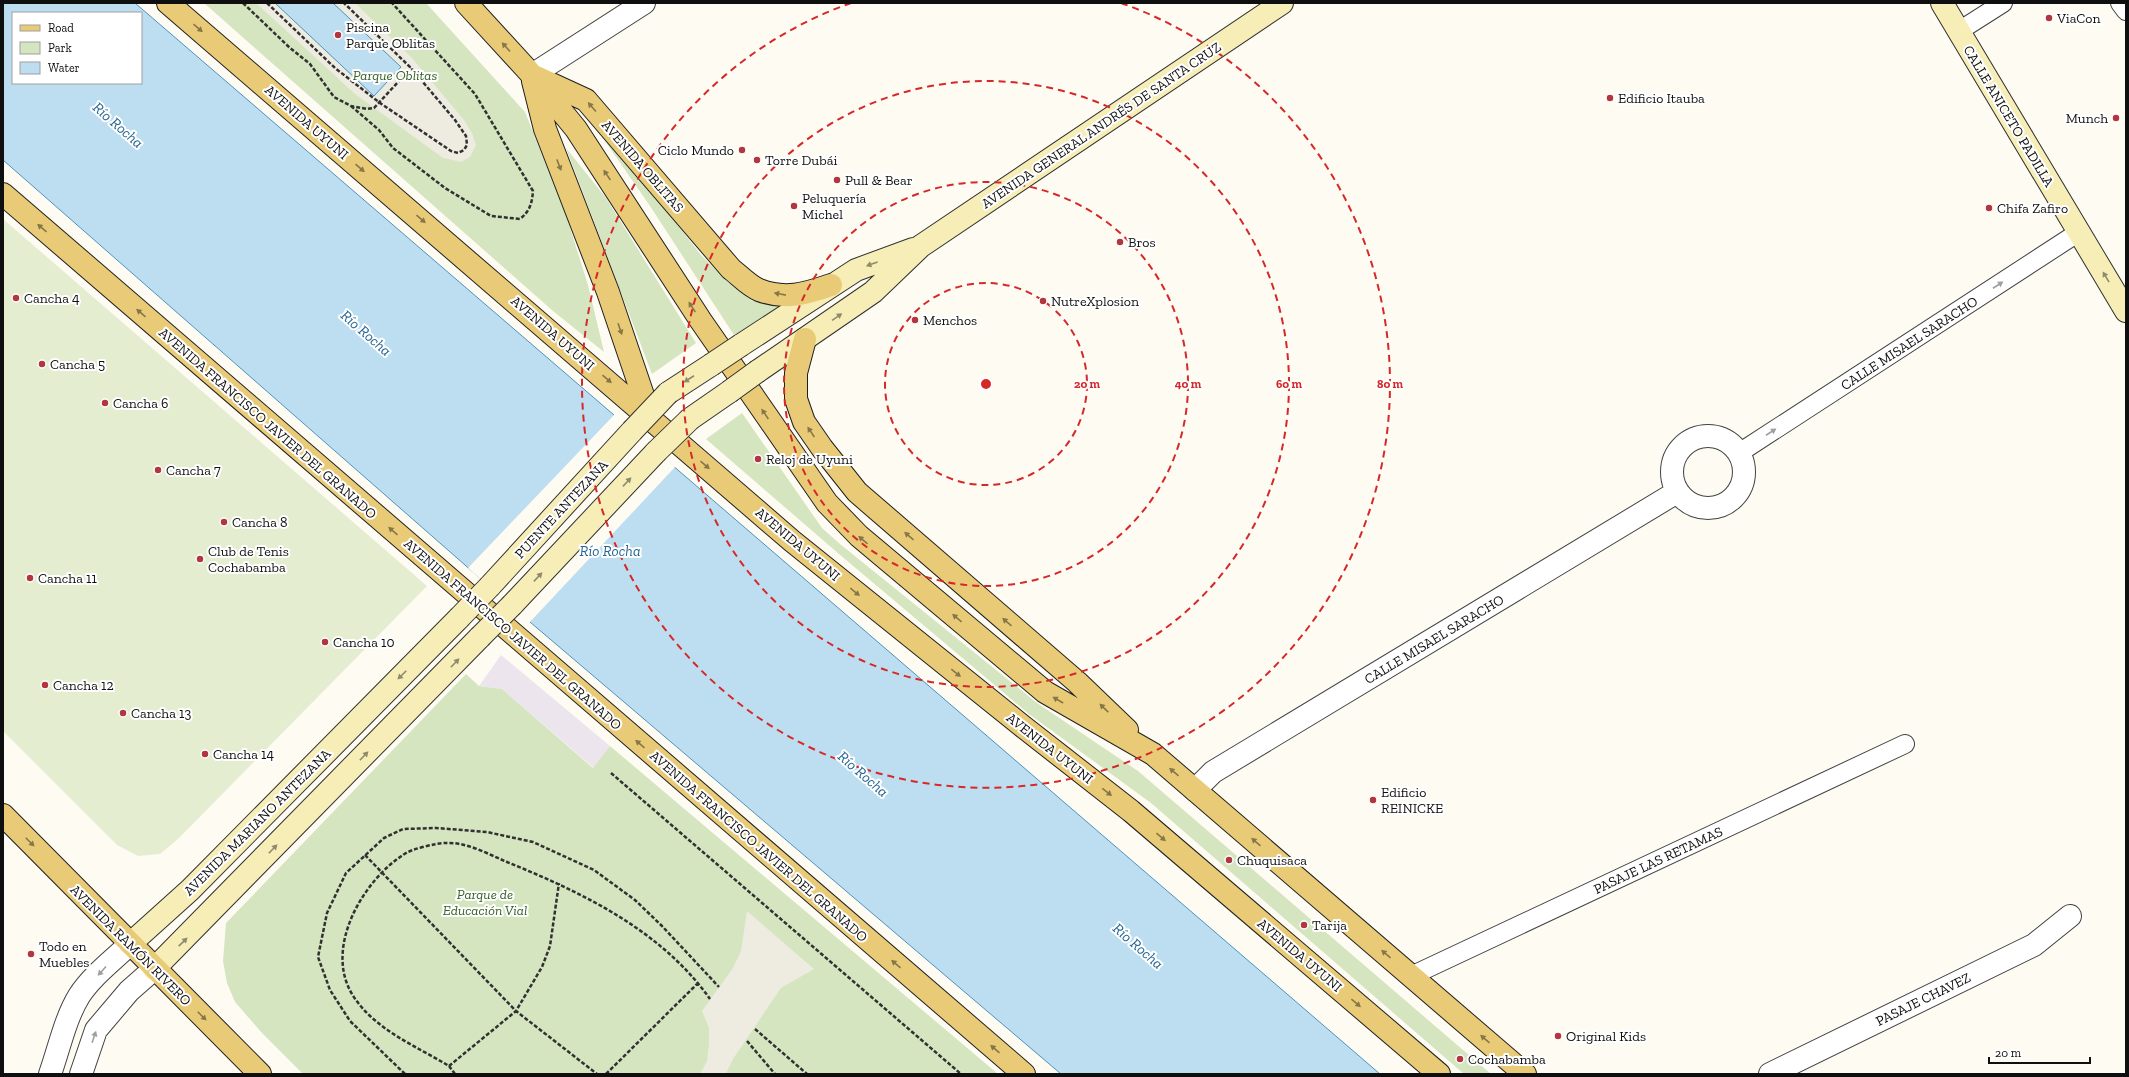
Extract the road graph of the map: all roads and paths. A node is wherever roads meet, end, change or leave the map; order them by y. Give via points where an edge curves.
1 (168, 3) edge
2 (242, 3) edge
3 (267, 3) edge
4 (344, 3) edge
5 (392, 3) edge
6 (466, 3) edge
7 (644, 3) edge
8 (1282, 3) edge
9 (1942, 3) edge
10 (2003, 3) edge
11 (2120, 3) edge
12 (2126, 11) edge
13 (1959, 31) junction
14 (411, 68) junction
15 (532, 76) junction
16 (380, 103) junction
17 (351, 106) junction
18 (3, 194) edge
19 (2079, 232) junction
20 (921, 246) junction
21 (831, 285) junction
22 (2126, 311) edge
23 (805, 340) junction
24 (650, 417) junction
25 (632, 431) joint
26 (1739, 453) junction
27 (1677, 492) junction
28 (490, 586) joint
29 (512, 605) joint
30 (1905, 744) dead end
31 (1153, 754) junction
32 (611, 773) dead end
33 (1196, 790) junction
34 (3, 815) edge
35 (365, 854) junction
36 (382, 871) junction
37 (559, 883) junction
38 (2070, 916) dead end
39 (130, 944) junction
40 (154, 969) junction
41 (1411, 976) junction
42 (698, 983) junction
43 (718, 988) dead end
44 (710, 999) dead end
45 (516, 1011) junction
46 (755, 1028) dead end
47 (747, 1041) dead end
48 (449, 1066) junction
49 (50, 1074) edge
50 (81, 1074) edge
51 (260, 1074) edge
52 (405, 1074) edge
53 (455, 1074) edge
54 (597, 1074) edge
55 (606, 1074) edge
56 (774, 1074) edge
57 (807, 1074) edge
58 (961, 1074) edge
59 (1024, 1074) edge
60 (1439, 1074) edge
61 (1525, 1074) edge
62 (1770, 1074) edge

1 -> 24 main road, AVENIDA UYUNI
2 - 17 path via 310,64 334,96
3 - 16 path via 335,68
4 - 14 path
5 - 17 path via 475,94 533,191 528,212 520,219 491,216 445,188 393,148 379,130
15 -> 6 main road, AVENIDA OBLITAS
7 - 15 street
8 - 20 main road, AVENIDA GENERAL ANDRÉS DE SANTA CRUZ
9 - 13 main road, CALLE ANICETO PADILLA
10 - 13 lane
11 - 12 lane
13 - 19 main road, CALLE ANICETO PADILLA
14 - 16 path
14 - 16 path via 466,136 467,145 464,150 458,153 451,152
21 -> 15 main road, AVENIDA OBLITAS via 802,295 785,296 758,289 731,269 586,100
15 -> 24 main road via 545,129 608,292
31 -> 15 main road via 1045,692 859,536 828,503 701,321 576,129
16 - 17 path via 368,109
59 -> 18 main road, AVENIDA FRANCISCO JAVIER DEL GRANADO
22 -> 19 main road, CALLE ANICETO PADILLA
26 -> 19 lane, CALLE MISAEL SARACHO
20 -> 21 main road, AVENIDA GENERAL ANDRÉS DE SANTA CRUZ via 856,270
23 -> 20 main road, AVENIDA GENERAL ANDRÉS DE SANTA CRUZ via 873,292
21 -> 25 main road, AVENIDA GENERAL ANDRÉS DE SANTA CRUZ, bridge via 668,393
29 -> 23 main road, AVENIDA GENERAL ANDRÉS DE SANTA CRUZ, bridge via 690,419
31 -> 23 main road via 1077,682 858,492 804,422 796,399 796,380
24 -> 60 main road, AVENIDA UYUNI via 792,541 1021,726 1131,811
25 - 28 main road, PUENTE ANTEZANA
26 - 27 street via 1744,466 1744,481 1738,494 1728,504 1714,509 1700,509 1687,502
26 - 27 street via 1728,442 1716,436 1701,436 1688,441 1677,451 1672,464 1672,479
27 - 33 street, CALLE MISAEL SARACHO via 1213,772
28 -> 39 main road, AVENIDA MARIANO ANTEZANA, bridge via 190,890
40 -> 29 main road, AVENIDA MARIANO ANTEZANA, bridge
30 - 41 lane, PASAJE LAS RETAMAS
33 -> 31 main road
32 - 58 path
41 -> 33 main road
34 -> 39 main road, AVENIDA RAMÓN RIVERO
35 - 36 path
35 - 43 path via 384,838 403,829 436,828 487,832 533,842 594,870 635,900
35 - 52 path via 346,873 327,913 318,957 330,990 350,1021
36 - 37 path via 404,854 446,843 467,846
36 - 45 path
36 - 48 path via 367,889 350,921 344,948 345,972 352,994 376,1022
37 - 42 path via 623,918 663,947
37 - 45 path via 550,946 542,967
38 - 62 street, PASAJE CHAVEZ via 2034,945
39 - 40 main road, AVENIDA RAMÓN RIVERO
39 -> 49 street, AVENIDA MARIANO ANTEZANA via 79,996
50 -> 40 street, AVENIDA MARIANO ANTEZANA via 96,1030 128,991
40 -> 51 main road, AVENIDA RAMÓN RIVERO
61 -> 41 main road
42 - 44 path
42 - 55 path
45 - 48 path
45 - 54 path
46 - 57 path
47 - 56 path
48 - 53 path

